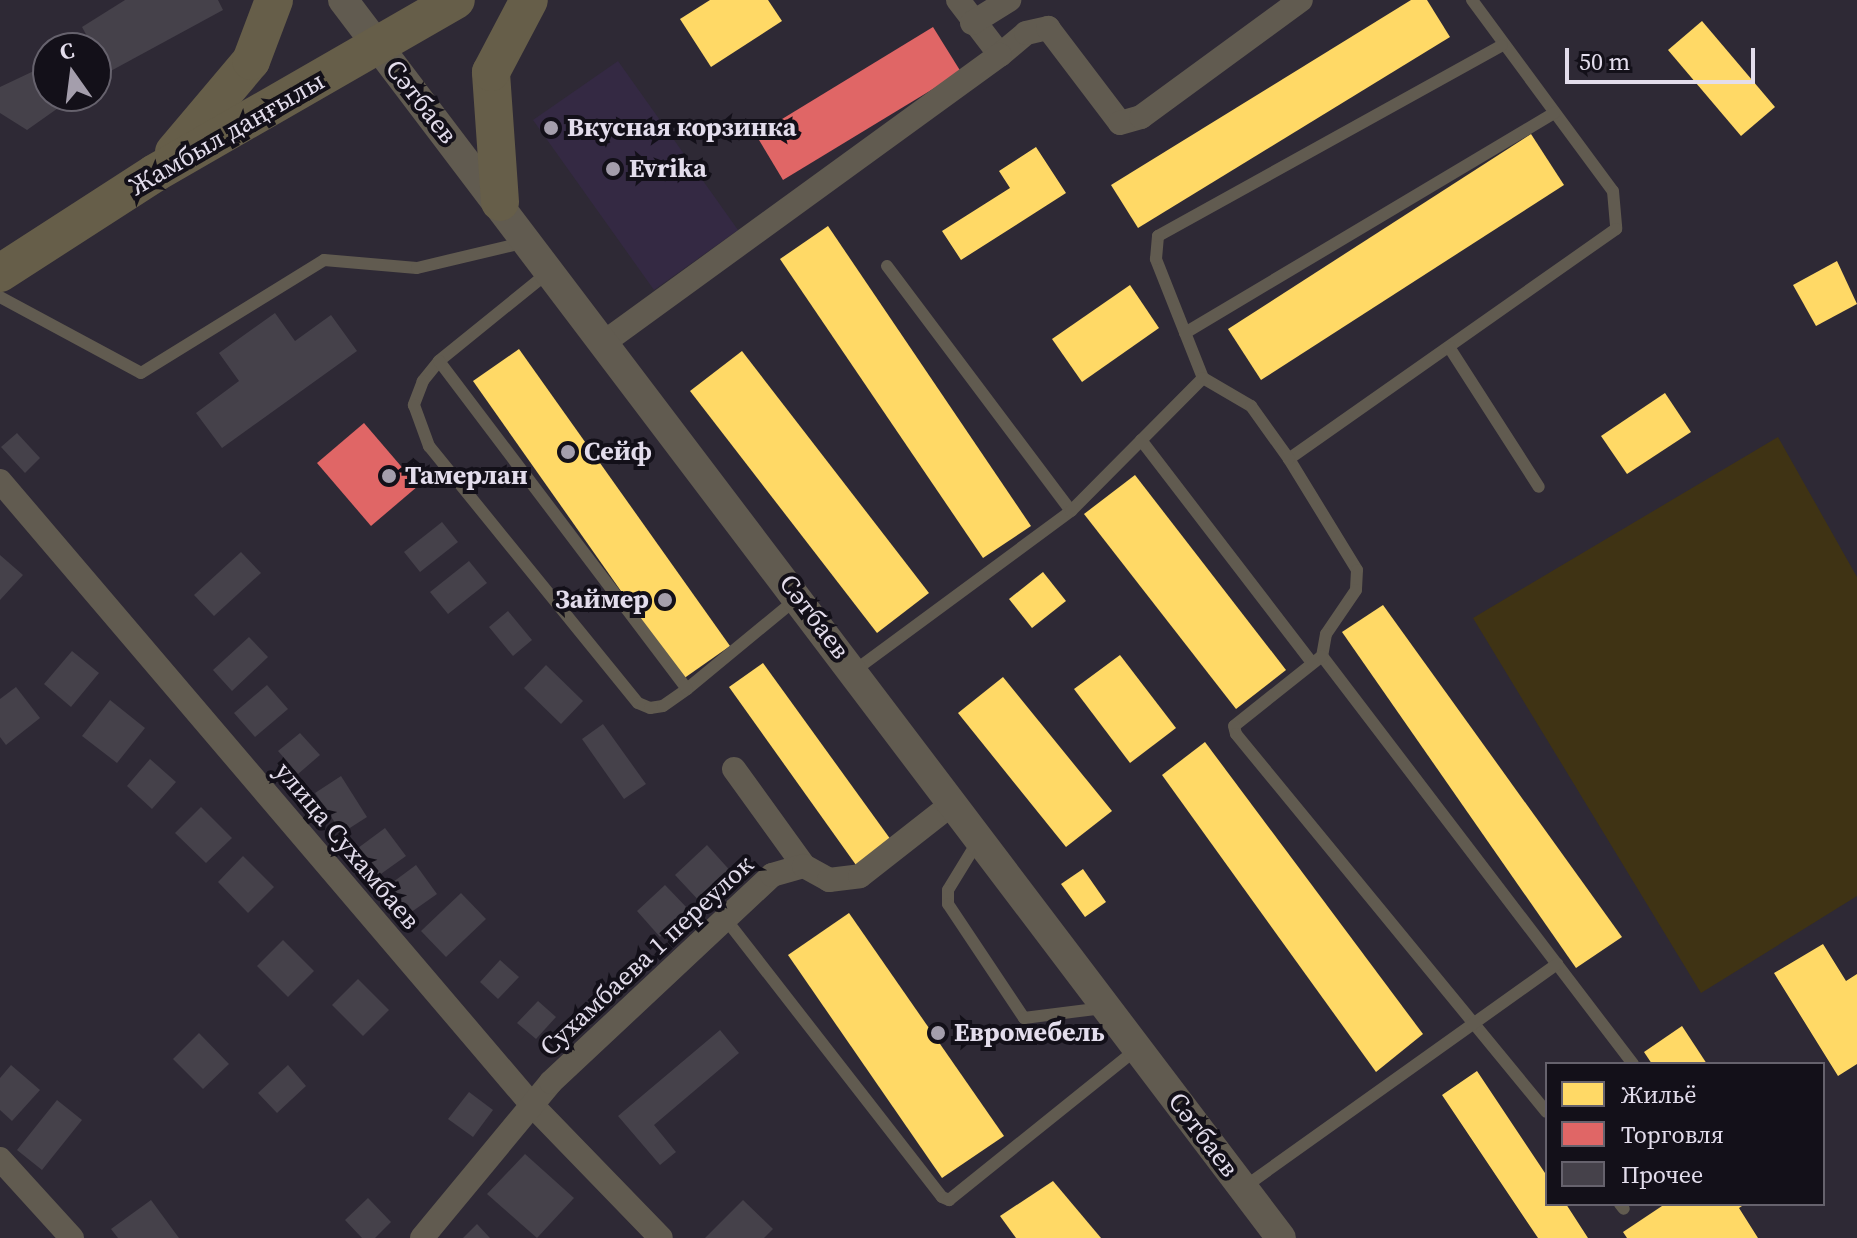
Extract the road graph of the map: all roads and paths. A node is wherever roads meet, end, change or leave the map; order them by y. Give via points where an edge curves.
1 (274, 0) edge
2 (343, 0) edge
3 (456, 0) edge
4 (529, 0) edge
5 (958, 0) edge
6 (1009, 0) edge
7 (1301, 0) edge
8 (1472, 0) edge
9 (972, 23) junction
10 (1502, 45) junction
11 (379, 47) junction
12 (1000, 55) junction
13 (1554, 113) junction
14 (155, 173) junction
15 (500, 202) junction
16 (529, 241) junction
17 (887, 266) dead end
18 (552, 270) junction
19 (0, 273) edge
20 (0, 297) edge
21 (1185, 333) junction
22 (606, 341) junction
23 (1449, 347) junction
24 (439, 361) junction
25 (1203, 378) junction
26 (1141, 440) junction
27 (1289, 459) junction
28 (0, 481) edge
29 (1539, 487) dead end
30 (1071, 511) junction
31 (798, 597) junction
32 (1317, 659) junction
33 (854, 671) junction
34 (687, 689) junction
35 (734, 769) dead end
36 (953, 803) junction
37 (980, 838) junction
38 (804, 866) junction
39 (724, 917) junction
40 (1557, 964) junction
41 (1107, 1008) junction
42 (1476, 1022) junction
43 (1138, 1048) junction
44 (1631, 1062) edge
45 (532, 1105) junction
46 (1545, 1109) edge
47 (0, 1159) edge
48 (1243, 1188) junction
49 (72, 1238) edge
50 (422, 1238) edge
51 (661, 1238) edge
52 (1281, 1238) edge

1 - 14 main road via 251,61
2 - 11 street, Сәтбаев
3 - 11 main road, Жамбыл даңғылы
4 - 15 main road via 491,72
5 - 9 street
6 - 9 street
7 - 12 street via 1141,117 1120,123 1048,28 1026,33
8 - 10 lane
9 - 12 street
10 - 13 lane
10 - 21 lane via 1158,236 1156,259
11 - 14 main road, Жамбыл даңғылы
11 - 15 street, Сәтбаев
12 - 22 street
13 - 21 lane
13 - 23 lane via 1613,191 1616,229
14 - 19 main road, Жамбыл даңғылы
15 - 16 street, Сәтбаев
16 - 18 street, Сәтбаев
16 - 20 lane via 417,268 324,260 141,373
17 - 30 lane
18 - 22 street, Сәтбаев
18 - 24 lane
21 - 25 lane
22 - 31 street, Сәтбаев
23 - 27 lane
23 - 29 lane
24 - 34 lane
24 - 34 lane via 423,381 414,405 429,446 638,703 663,706
25 - 26 lane
25 - 27 lane via 1251,406
26 - 30 lane
26 - 32 lane
27 - 32 lane via 1357,570 1356,590 1326,634
28 - 45 street, улица Сухамбаев
30 - 33 lane
31 - 33 street, Сәтбаев
31 - 34 lane
32 - 40 lane
32 - 42 lane via 1234,726 1236,734
33 - 36 street, Сәтбаев
35 - 38 street
36 - 37 street, Сәтбаев
36 - 38 street via 860,876 829,880
37 - 41 street, Сәтбаев
37 - 41 lane via 948,890 948,904 1024,1018
38 - 39 street, Сухамбаева 1 переулок via 772,875
39 - 43 lane via 949,1200
39 - 45 street, Сухамбаева 1 переулок
40 - 42 lane
40 - 44 lane
41 - 43 street, Сәтбаев
42 - 46 lane
42 - 48 lane
43 - 48 street, Сәтбаев
45 - 50 street, Сухамбаева 1 переулок
45 - 51 street, улица Сухамбаев
47 - 49 street
48 - 52 street, Сәтбаев

